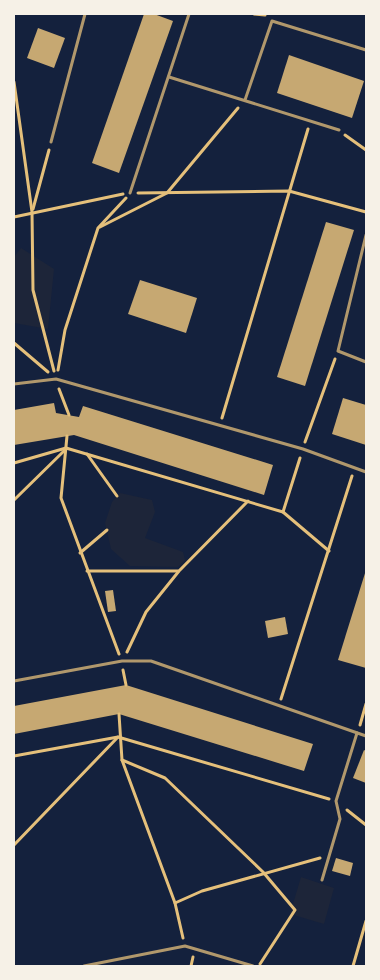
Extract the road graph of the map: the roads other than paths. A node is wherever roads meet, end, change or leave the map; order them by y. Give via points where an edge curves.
1 (85, 14) edge
2 (189, 14) edge
3 (366, 50) edge
4 (169, 77) junction
5 (245, 100) junction
6 (339, 130) road end
7 (51, 142) road end
8 (130, 193) road end
9 (366, 236) edge
10 (366, 362) edge
11 (14, 384) edge
12 (366, 472) edge
13 (14, 681) edge
14 (357, 733) junction
15 (366, 736) edge
16 (322, 880) dead end
17 (84, 966) edge
18 (253, 966) edge

1 - 7 lane
2 - 4 lane
3 - 5 lane via 272,21
4 - 5 lane
4 - 8 lane
5 - 6 lane
9 - 10 lane via 338,351
11 - 12 lane via 56,379 303,449
13 - 14 lane via 122,661 151,661
14 - 15 lane
14 - 16 lane via 336,801 340,819
17 - 18 lane via 185,946

